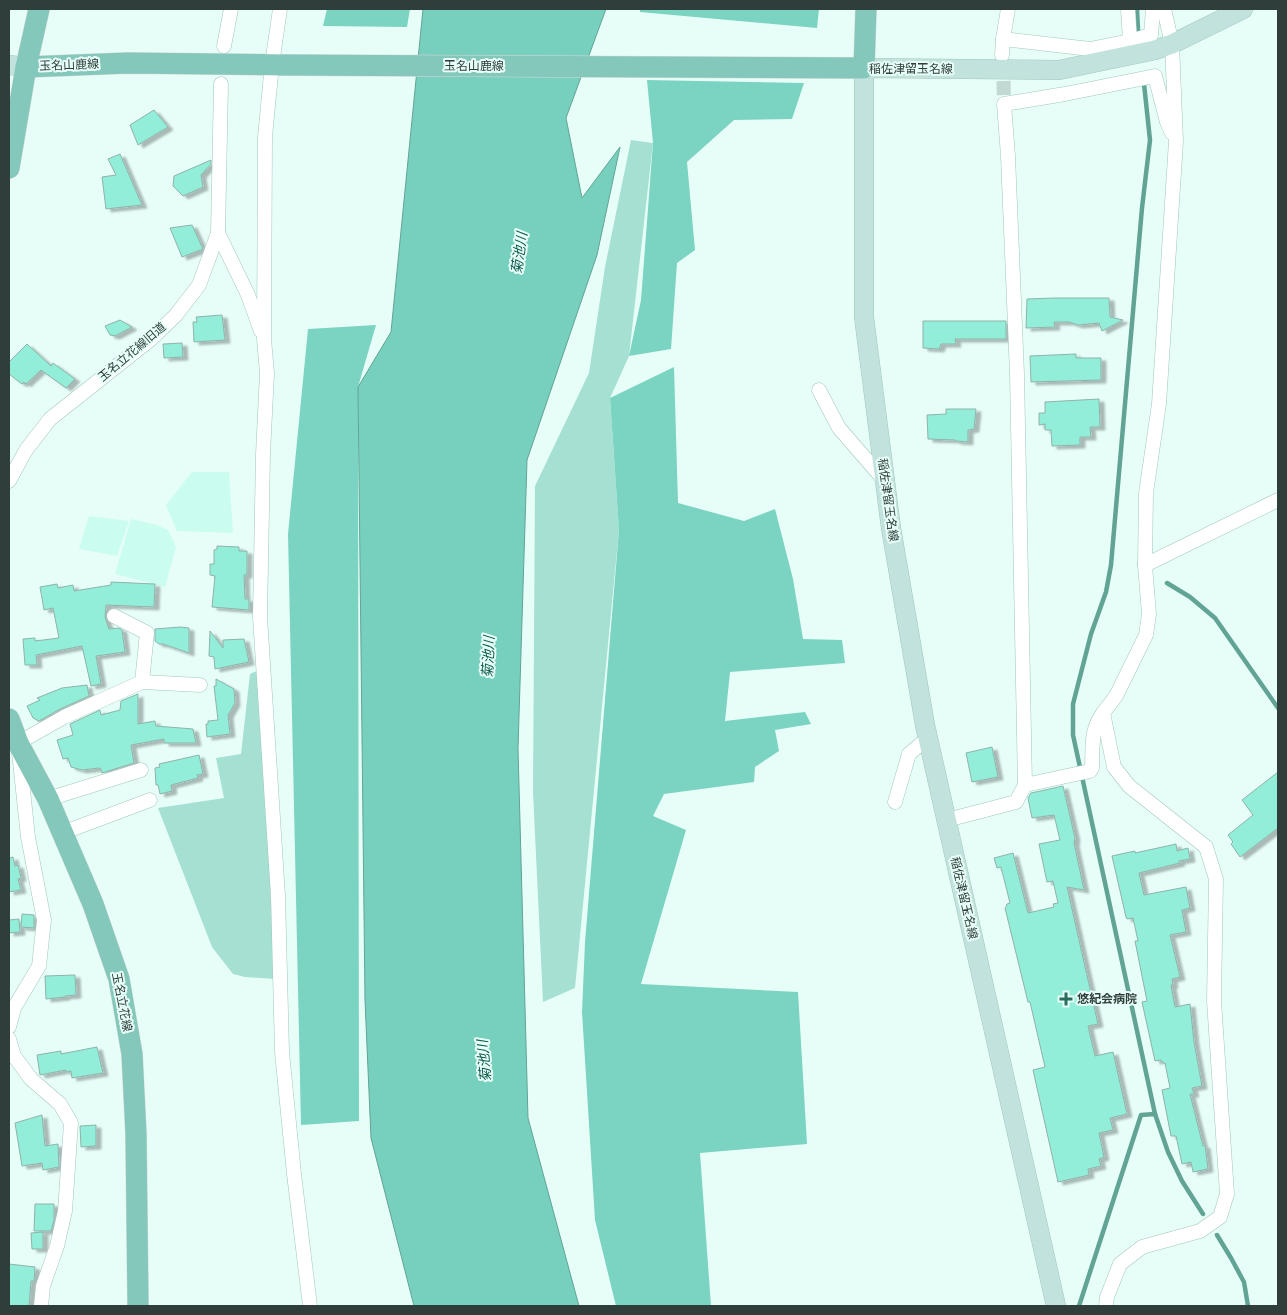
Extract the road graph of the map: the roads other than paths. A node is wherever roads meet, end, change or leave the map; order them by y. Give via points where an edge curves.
1 (39, 9) edge
2 (231, 9) edge
3 (280, 9) edge
4 (866, 9) edge
5 (1008, 9) edge
6 (1128, 9) edge
7 (1152, 9) edge
8 (1164, 9) edge
9 (1243, 9) edge
10 (1003, 40) junction
11 (1130, 41) junction
12 (1172, 44) junction
13 (224, 46) dead end
14 (1002, 55) tunnel mouth
15 (279, 64) junction
16 (17, 66) edge
17 (864, 68) junction
18 (221, 84) dead end
19 (1176, 141) junction
20 (9, 168) edge
21 (218, 233) junction
22 (264, 339) junction
23 (819, 390) dead end
24 (9, 481) edge
25 (885, 481) junction
26 (1278, 500) edge
27 (1145, 565) junction
28 (114, 616) dead end
29 (142, 682) junction
30 (200, 685) dead end
31 (1103, 713) junction
32 (9, 719) edge
33 (928, 738) junction
34 (18, 742) junction
35 (141, 770) dead end
36 (1025, 785) junction
37 (48, 799) junction
38 (150, 800) dead end
39 (894, 802) dead end
40 (947, 820) junction
41 (62, 833) junction
42 (9, 1027) edge
43 (9, 1039) edge
44 (42, 1306) edge
45 (138, 1306) edge
46 (310, 1306) edge
47 (1056, 1306) edge
48 (1106, 1306) edge

1 - 16 main road
2 - 13 street
3 - 15 street
4 - 17 main road
5 - 10 street
6 - 11 street
7 - 11 street via 1151,35
8 - 12 street
9 - 12 main road, 稲佐津留玉名線
10 - 11 street via 1090,49
10 - 14 street
12 - 17 main road, 稲佐津留玉名線 via 1059,70
12 - 19 street
15 - 16 main road, 玉名山鹿線 via 128,62
15 - 17 main road, 玉名山鹿線
15 - 22 street via 265,137
16 - 20 main road
17 - 25 main road, 稲佐津留玉名線 via 864,316
18 - 21 street, 玉名立花線旧道
19 - 27 street via 1159,404 1146,493
19 - 36 street via 1154,76 1004,104 1017,374
21 - 22 street via 248,295
21 - 24 street, 玉名立花線旧道 via 199,285 176,315 50,419 26,450
22 - 46 street via 267,373 260,617 278,896 282,1052
23 - 25 street via 839,428
25 - 33 main road, 稲佐津留玉名線
26 - 27 street
27 - 31 street via 1149,614 1146,635 1116,696
28 - 29 street via 147,634
29 - 30 street
29 - 34 street
31 - 36 street via 1093,731 1090,771
31 - 48 street via 1114,767 1130,786 1206,847 1216,879 1214,1001 1227,1194 1220,1218 1200,1231 1142,1247 1120,1264
32 - 34 main road, 玉名立花線
33 - 39 street via 909,754
33 - 40 main road, 稲佐津留玉名線
34 - 37 main road, 玉名立花線
34 - 42 street via 28,837 44,920 39,966 14,1008
35 - 37 street
36 - 40 street via 1016,802
37 - 41 main road, 玉名立花線
38 - 41 street
40 - 47 main road, 稲佐津留玉名線
41 - 45 main road, 玉名立花線 via 93,904 119,979 132,1054
43 - 44 street via 14,1056 31,1079 60,1104 71,1123 66,1211 43,1286

